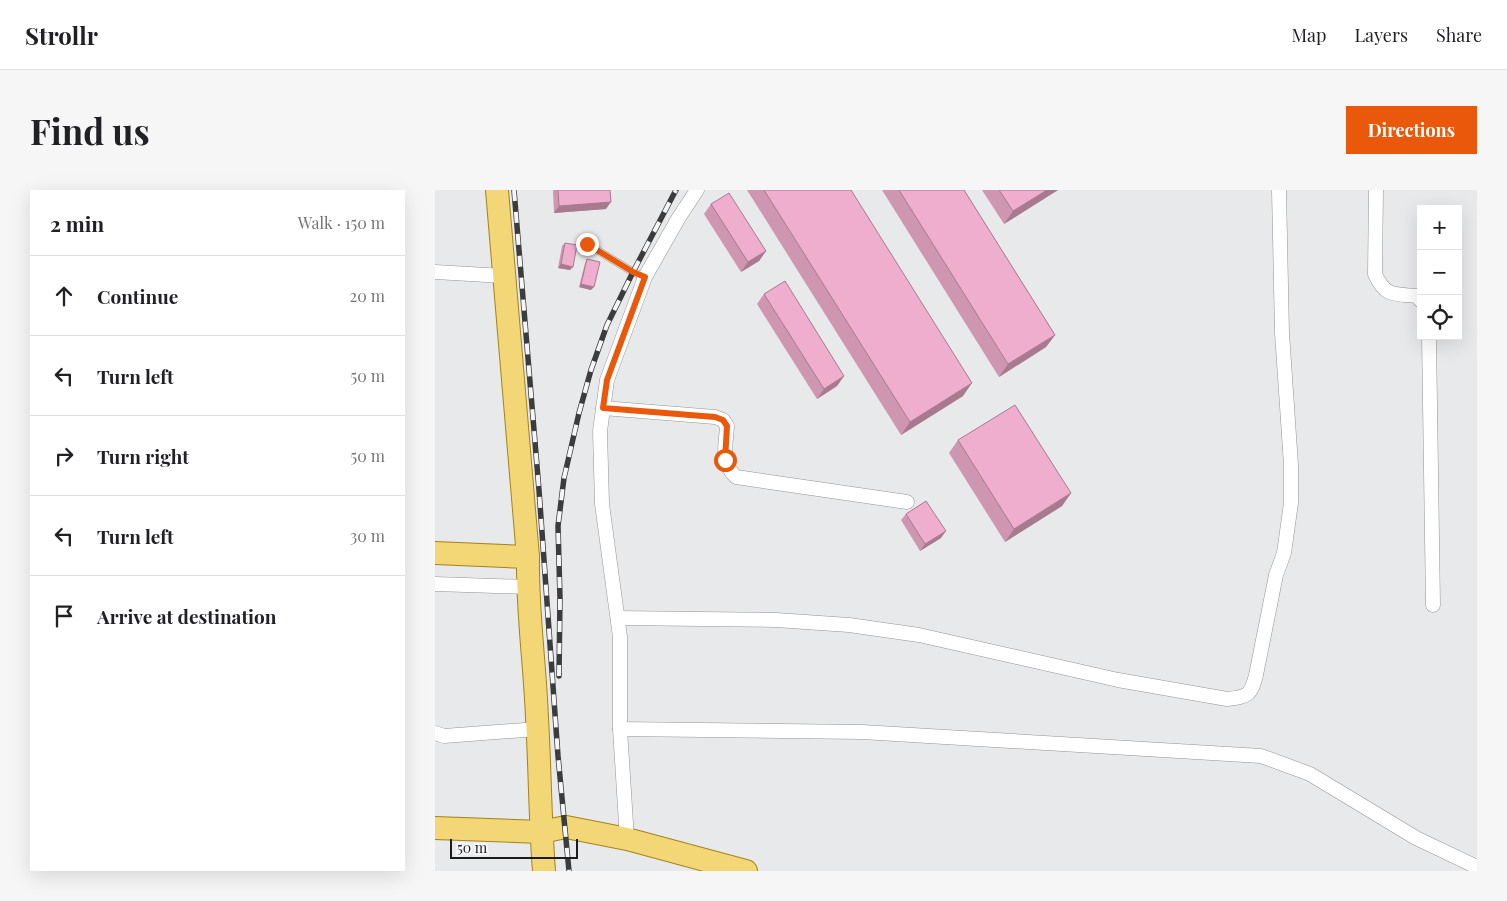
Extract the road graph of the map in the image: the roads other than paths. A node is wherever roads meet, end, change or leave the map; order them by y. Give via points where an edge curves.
1 (497, 190) edge
2 (697, 190) edge
3 (1279, 190) edge
4 (1376, 190) edge
5 (587, 244) dead end
6 (435, 272) edge
7 (504, 276) junction
8 (645, 277) junction
9 (1417, 296) edge
10 (1429, 340) edge
11 (603, 408) junction
12 (907, 502) dead end
13 (435, 553) edge
14 (528, 557) junction
15 (435, 584) edge
16 (528, 587) junction
17 (1433, 605) dead end
18 (618, 618) junction
19 (620, 729) junction
20 (538, 730) junction
21 (435, 733) edge
22 (435, 828) edge
23 (541, 832) junction
24 (627, 839) junction
25 (1477, 867) edge
26 (544, 871) edge
27 (746, 871) edge

1 - 7 main road
2 - 8 street
3 - 18 street via 1291,503 1284,553 1276,576 1256,675 1252,690 1243,698 1227,700 1118,680 919,636 849,625 776,620
4 - 9 street via 1375,274 1388,293
5 - 8 lane
6 - 7 street
7 - 14 main road
8 - 11 street via 607,380
10 - 17 street
11 - 12 street via 723,420 727,426 725,460 736,477
11 - 18 street via 600,431 602,504
13 - 14 main road
14 - 16 main road
15 - 16 street
16 - 20 main road
18 - 19 street
19 - 24 street
19 - 25 street via 862,732 1261,756 1310,774 1416,838
20 - 21 street via 444,736
20 - 23 main road
22 - 23 main road
23 - 24 main road via 566,827
23 - 26 main road
24 - 27 main road

